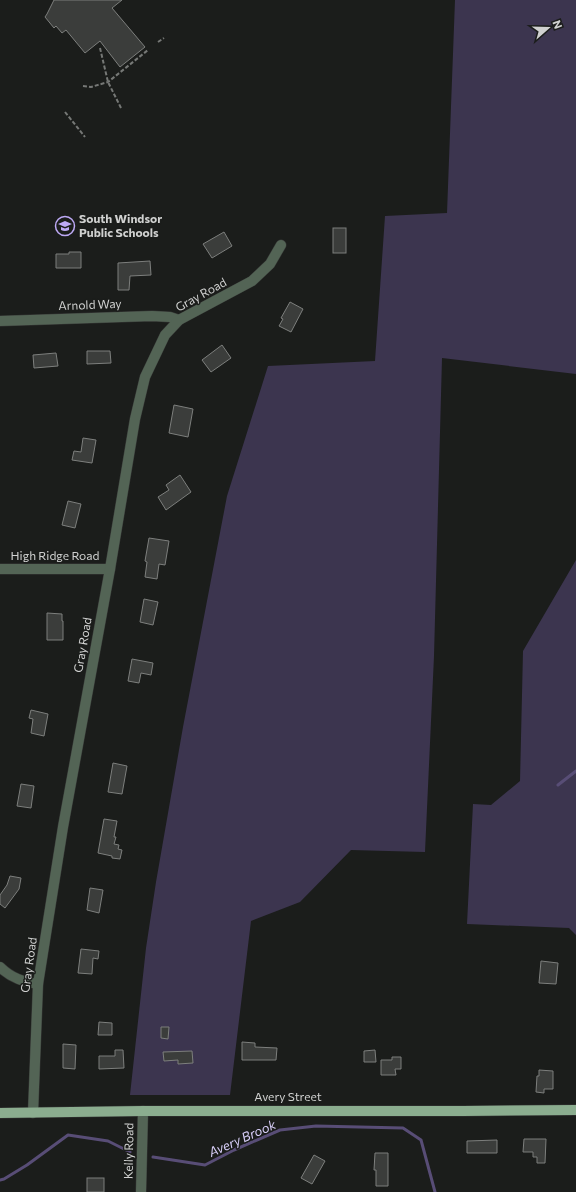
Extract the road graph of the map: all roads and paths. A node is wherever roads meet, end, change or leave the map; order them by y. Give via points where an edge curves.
1 (164, 38) dead end
2 (158, 42) dead end
3 (100, 48) dead end
4 (148, 50) dead end
5 (108, 82) junction
6 (83, 86) dead end
7 (121, 108) dead end
8 (65, 112) dead end
9 (85, 138) dead end
10 (281, 245) dead end
11 (180, 320) junction
12 (0, 321) edge
13 (0, 569) edge
14 (110, 569) junction
15 (0, 967) edge
16 (38, 984) junction
17 (143, 1110) junction
18 (576, 1110) edge
19 (0, 1113) edge
20 (33, 1113) junction
21 (141, 1192) edge

1 - 2 path
3 - 5 path
4 - 5 path
5 - 6 path via 91,87
5 - 7 path
8 - 9 path
10 - 11 street, Gray Road via 270,264 252,281
11 - 12 street, Arnold Way via 152,316
11 - 14 street, Gray Road via 165,335 145,377 135,419
13 - 14 street, High Ridge Road
14 - 16 street, Gray Road via 63,827
15 - 16 street via 20,981
16 - 20 street, Gray Road
17 - 18 main road, Avery Street
17 - 20 main road, Avery Street
17 - 21 street, Kelly Road
19 - 20 main road, Avery Street

